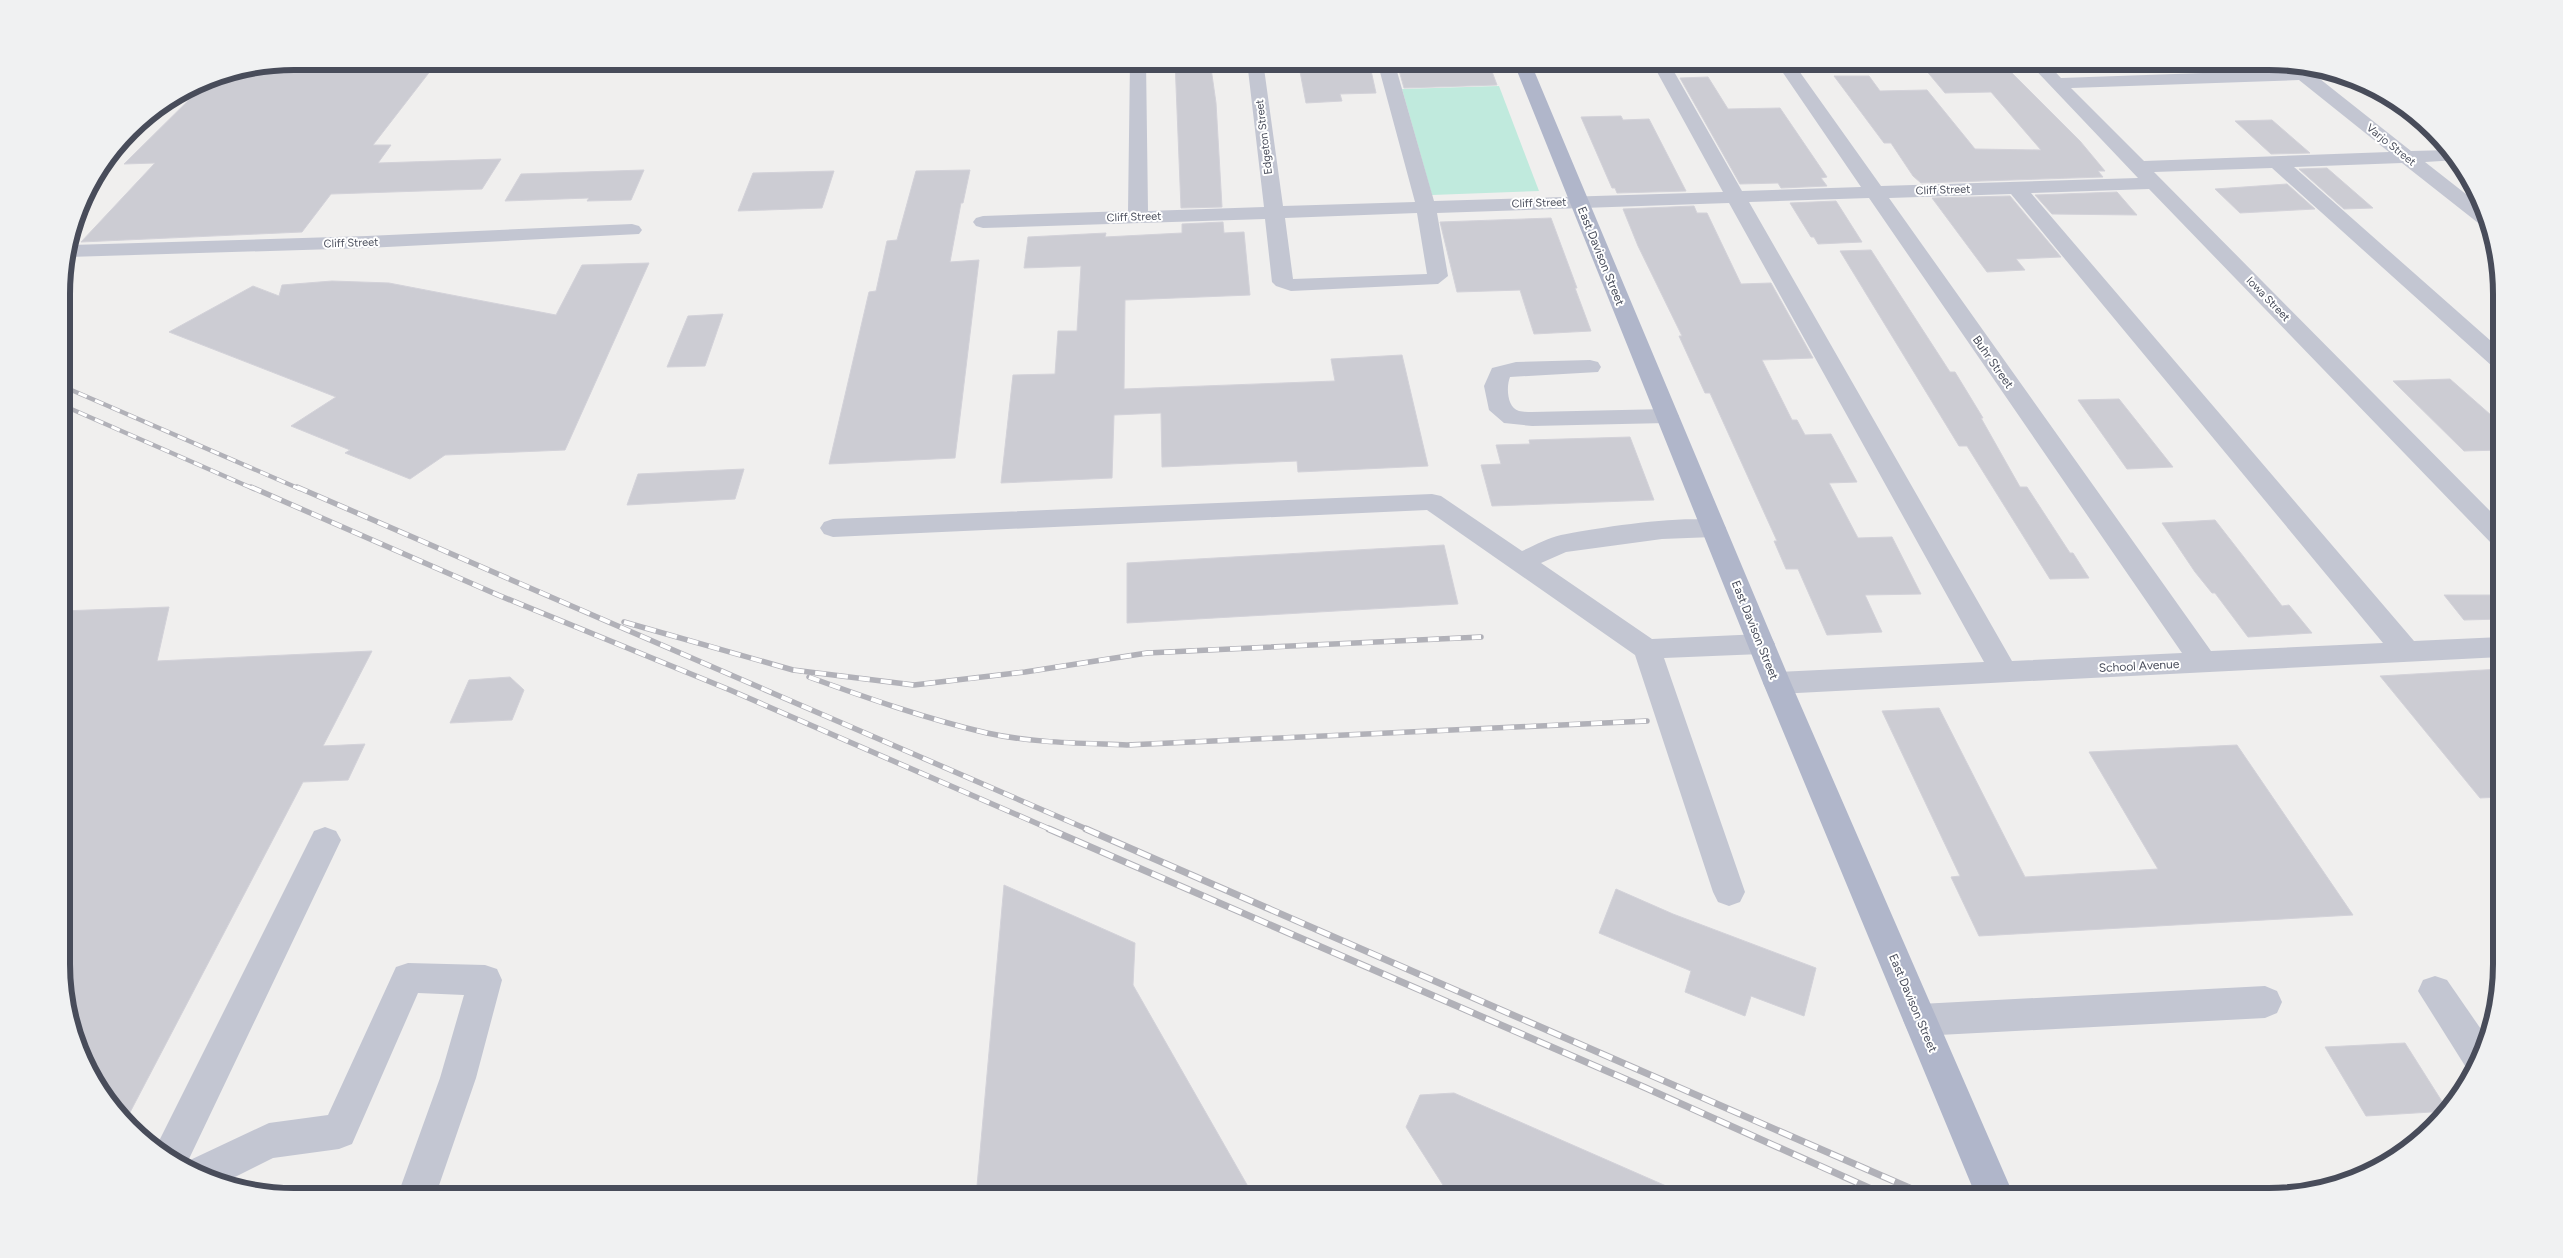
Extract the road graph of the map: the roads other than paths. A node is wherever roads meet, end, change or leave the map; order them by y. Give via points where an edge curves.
1 (1138, 70) edge
2 (1257, 70) edge
3 (1388, 70) edge
4 (1525, 70) edge
5 (1664, 70) edge
6 (1789, 70) edge
7 (2044, 70) edge
8 (2173, 70) edge
9 (2294, 71) edge
10 (2301, 72) edge
11 (2182, 78) junction
12 (2056, 83) junction
13 (2446, 155) edge
14 (2406, 157) junction
15 (2277, 162) junction
16 (2138, 166) junction
17 (2154, 183) junction
18 (2017, 188) junction
19 (1874, 192) junction
20 (1736, 197) junction
21 (1579, 202) junction
22 (1426, 207) junction
23 (1274, 212) junction
24 (2478, 213) edge
25 (1138, 217) junction
26 (983, 222) dead end
27 (632, 230) dead end
28 (74, 251) edge
29 (2493, 354) edge
30 (1590, 368) dead end
31 (1667, 416) junction
32 (834, 528) dead end
33 (1713, 528) junction
34 (2493, 531) edge
35 (1520, 562) junction
36 (1761, 644) junction
37 (2493, 647) edge
38 (1647, 649) junction
39 (2407, 652) junction
40 (2204, 663) junction
41 (2004, 672) junction
42 (1777, 683) junction
43 (325, 840) dead end
44 (1729, 892) dead end
45 (2435, 991) dead end
46 (2264, 1002) dead end
47 (1920, 1020) junction
48 (2476, 1051) edge
49 (173, 1152) edge
50 (208, 1171) edge
51 (419, 1188) edge
52 (1992, 1188) edge

1 - 25 street
2 - 23 street, Edgeton Street
3 - 22 street
4 - 21 main road, East Davison Street
5 - 20 street
6 - 19 street, Buhr Street
7 - 12 street, Iowa Street
8 - 11 street
9 - 11 street
10 - 14 street, Varjo Street
11 - 12 street
12 - 16 street, Iowa Street
13 - 14 street
14 - 15 street
14 - 24 street, Varjo Street
15 - 16 street
15 - 29 street
16 - 17 street, Iowa Street
17 - 18 street, Cliff Street
17 - 34 street, Iowa Street
18 - 19 street, Cliff Street
18 - 39 street
19 - 20 street, Cliff Street
19 - 40 street, Buhr Street
20 - 21 street, Cliff Street
20 - 41 street
21 - 22 street, Cliff Street
21 - 31 main road, East Davison Street
22 - 23 street, Cliff Street
22 - 23 street, Edgeton Street via 1438,276 1431,280 1291,286 1283,282
23 - 25 street, Cliff Street
25 - 26 street, Cliff Street
27 - 28 street, Cliff Street
30 - 31 street via 1516,369 1500,373 1495,386 1501,410 1512,418 1532,420
31 - 33 main road, East Davison Street
32 - 35 street via 1432,502
33 - 35 street via 1662,530 1561,544
33 - 36 main road, East Davison Street
35 - 38 street
36 - 38 street
36 - 42 main road, East Davison Street
37 - 39 street, School Avenue
38 - 44 street
39 - 40 street, School Avenue
40 - 41 street, School Avenue
41 - 42 street, School Avenue
42 - 47 main road, East Davison Street
43 - 49 street
45 - 48 street
46 - 47 street
47 - 52 main road, East Davison Street
50 - 51 street via 269,1142 339,1131 408,978 485,980 458,1078

